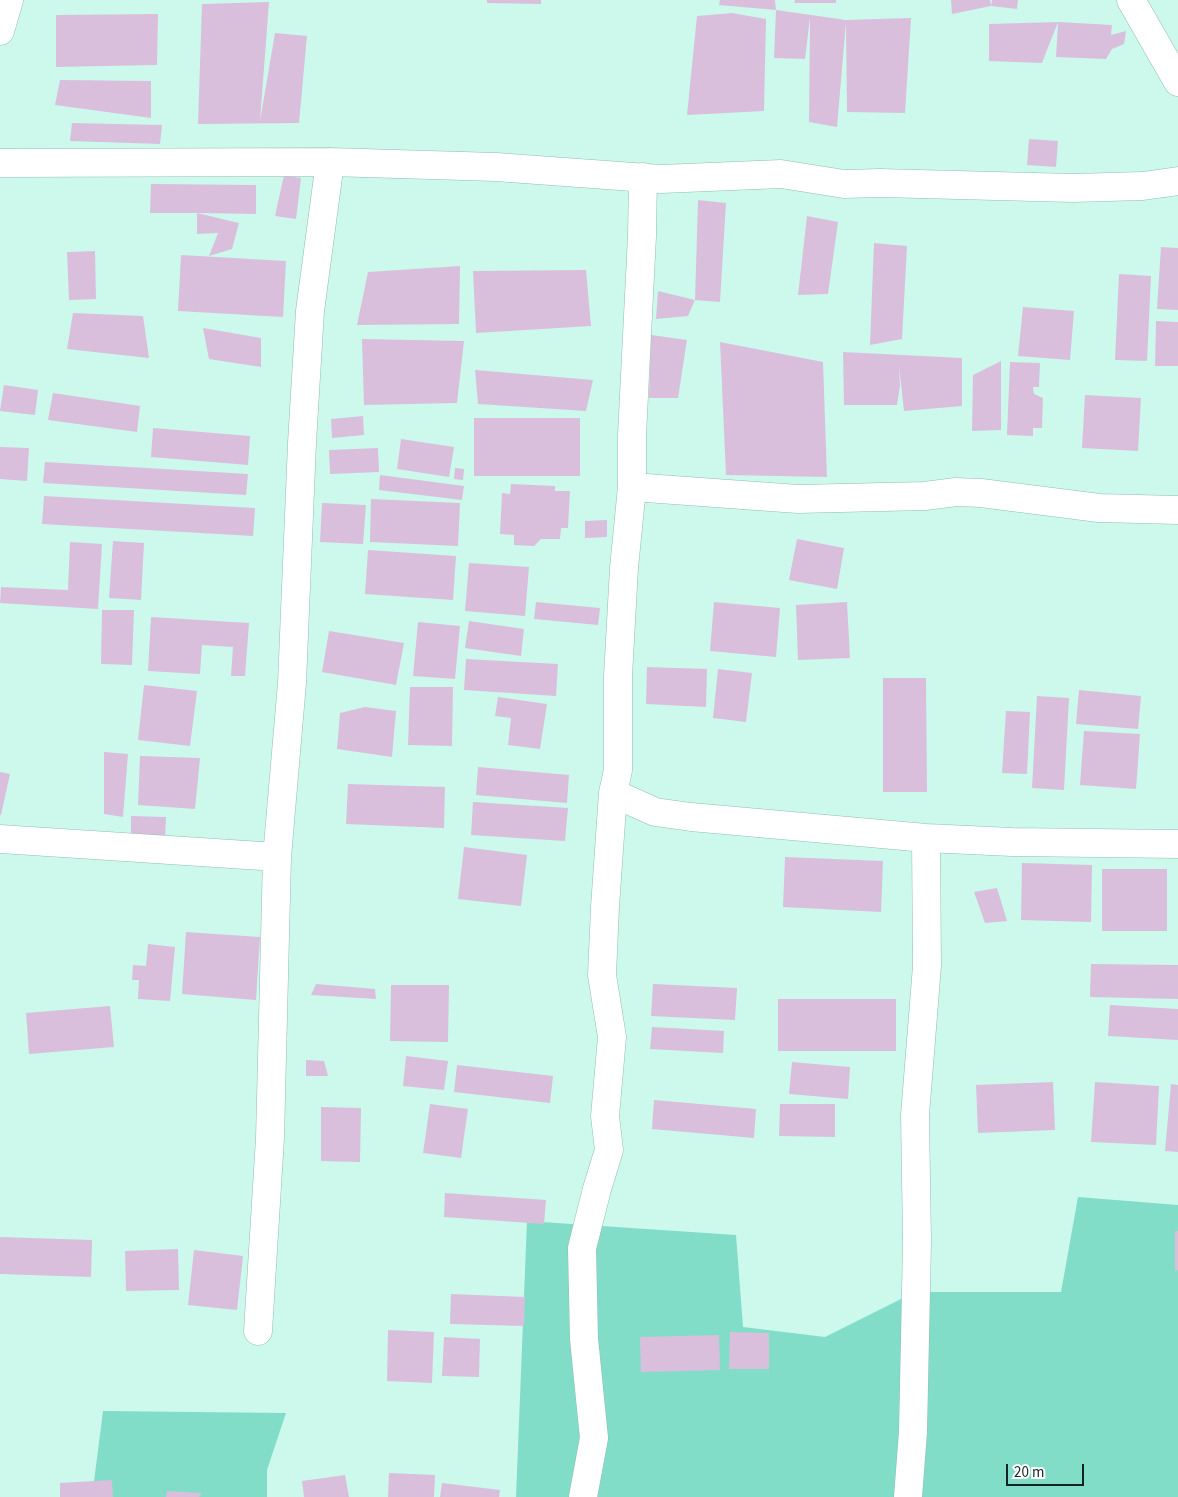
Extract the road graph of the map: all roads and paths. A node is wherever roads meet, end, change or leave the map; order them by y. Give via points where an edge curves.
1 (9, 0) edge
2 (1131, 0) edge
3 (0, 31) edge
4 (1178, 82) edge
5 (330, 162) junction
6 (0, 163) edge
7 (643, 177) junction
8 (1178, 181) edge
9 (632, 487) junction
10 (1178, 510) edge
11 (614, 793) junction
12 (926, 838) junction
13 (0, 839) edge
14 (1178, 844) edge
15 (276, 857) junction
16 (258, 1331) dead end
17 (583, 1497) edge
18 (908, 1497) edge

1 - 3 street
2 - 4 street
5 - 6 street
5 - 7 street via 496,167
5 - 15 street via 310,311 292,683
7 - 8 street via 781,174 844,184 1073,188 1143,186
7 - 9 street
9 - 10 street via 798,499 981,493 1098,508
9 - 11 street via 624,568 618,676 618,770
11 - 12 street via 655,812
11 - 17 street via 602,975 612,1037 605,1116 609,1150 582,1248 584,1339 594,1438
12 - 14 street
12 - 18 street via 927,966 915,1115 917,1242 913,1432
13 - 15 street
15 - 16 street via 270,1138

